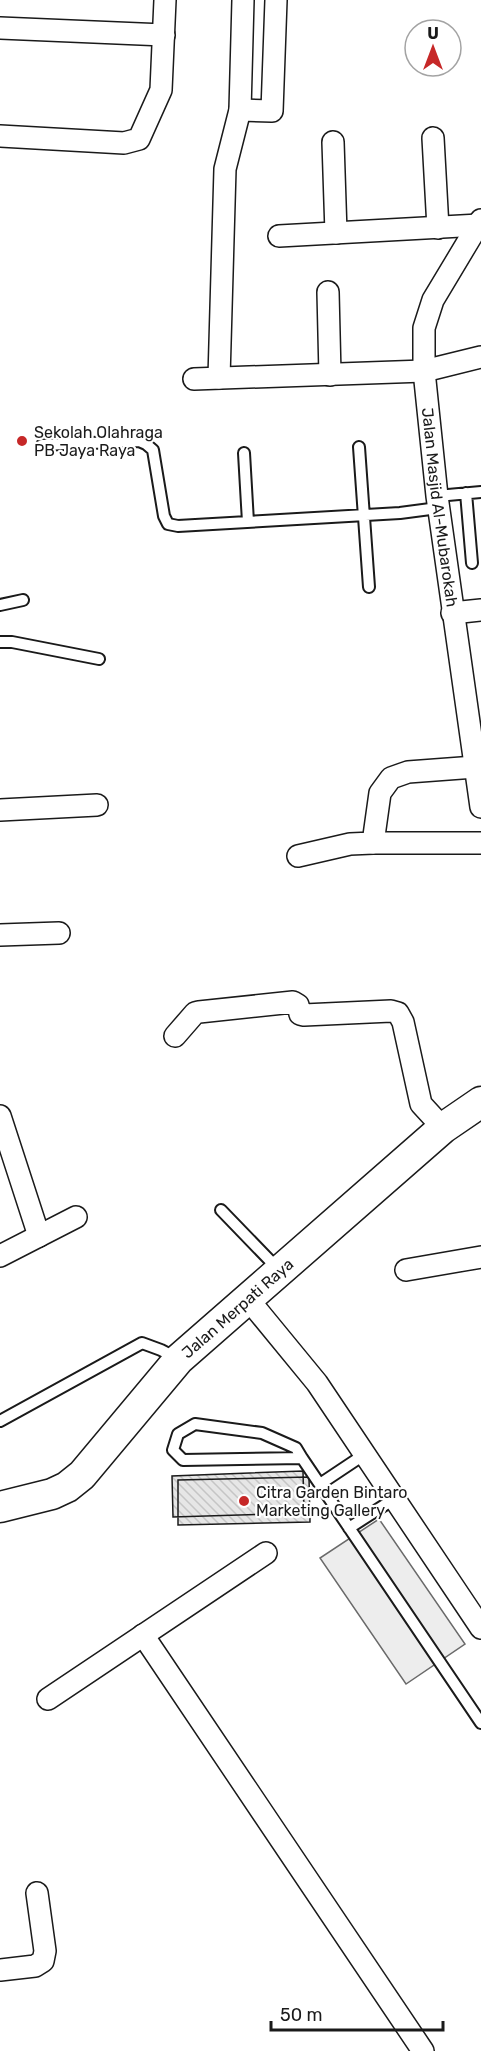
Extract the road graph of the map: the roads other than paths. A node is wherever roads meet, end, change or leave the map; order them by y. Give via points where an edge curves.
1 (165, 0) edge
2 (243, 0) edge
3 (276, 0) edge
4 (0, 28) edge
5 (164, 35) junction
6 (240, 110) junction
7 (0, 136) edge
8 (433, 138) dead end
9 (333, 142) dead end
10 (480, 223) edge
11 (438, 228) junction
12 (336, 233) junction
13 (279, 236) dead end
14 (328, 292) dead end
15 (481, 357) edge
16 (424, 371) junction
17 (330, 375) junction
18 (219, 378) junction
19 (194, 380) dead end
20 (42, 445) dead end
21 (359, 447) dead end
22 (244, 453) dead end
23 (481, 492) edge
24 (466, 493) junction
25 (438, 502) junction
26 (364, 515) junction
27 (248, 522) junction
28 (472, 563) dead end
29 (369, 587) dead end
30 (24, 600) dead end
31 (0, 605) edge
32 (481, 610) edge
33 (452, 613) junction
34 (0, 642) edge
35 (99, 659) dead end
36 (475, 767) junction
37 (97, 805) dead end
38 (481, 807) edge
39 (0, 810) edge
40 (373, 843) junction
41 (481, 843) edge
42 (298, 856) dead end
43 (59, 933) dead end
44 (0, 935) edge
45 (175, 1036) dead end
46 (481, 1102) edge
47 (0, 1116) edge
48 (443, 1128) junction
49 (221, 1210) dead end
50 (76, 1217) dead end
51 (39, 1236) junction
52 (0, 1256) edge
53 (481, 1257) edge
54 (406, 1270) dead end
55 (280, 1271) junction
56 (248, 1299) junction
57 (179, 1359) junction
58 (0, 1421) edge
59 (365, 1454) junction
60 (302, 1458) junction
61 (320, 1484) junction
62 (394, 1499) junction
63 (0, 1507) edge
64 (350, 1528) junction
65 (266, 1553) dead end
66 (481, 1628) edge
67 (143, 1635) junction
68 (48, 1699) dead end
69 (481, 1723) edge
70 (37, 1893) dead end
71 (0, 1970) edge
72 (423, 2051) edge

1 - 5 street
2 - 6 street
3 - 6 street via 272,111
4 - 5 street
5 - 7 street via 161,90 139,139 124,143
6 - 18 street via 225,169
8 - 11 street
9 - 12 street
10 - 11 street
10 - 16 street, Jalan Masjid Al-Mubarokah via 433,300 424,328
11 - 12 street
12 - 13 street
14 - 17 street
15 - 16 street
16 - 17 street
16 - 25 street, Jalan Masjid Al-Mubarokah
17 - 18 street
18 - 19 street
20 - 27 lane via 139,441 153,450 168,524
21 - 26 lane
22 - 27 lane
23 - 24 lane
24 - 25 lane
24 - 28 lane
25 - 26 lane
25 - 33 street, Jalan Masjid Al-Mubarokah
26 - 27 lane
26 - 29 lane
30 - 31 lane
32 - 33 street
33 - 36 street, Jalan Masjid Al-Mubarokah
34 - 35 lane
36 - 38 street, Jalan Masjid Al-Mubarokah
36 - 40 street via 408,772 392,778 380,793
37 - 39 street
40 - 41 street
40 - 42 street
43 - 44 street
45 - 48 street via 200,1012 293,1002 304,1015 391,1011 403,1022 421,1104
46 - 48 main road, Jalan Merpati Raya
47 - 51 street
48 - 55 main road, Jalan Merpati Raya
49 - 55 lane
50 - 51 street
51 - 52 street
53 - 54 street
55 - 56 main road, Jalan Merpati Raya
56 - 57 main road, Jalan Merpati Raya
56 - 59 street via 317,1383
57 - 58 lane via 142,1343
57 - 63 main road, Jalan Merpati Raya via 82,1475 52,1494
59 - 61 lane
59 - 62 street
60 - 60 lane via 296,1448 262,1433 195,1424 178,1434 174,1450 183,1460
60 - 61 lane
61 - 64 lane
62 - 64 lane
62 - 66 street
64 - 69 lane
65 - 67 street
67 - 68 street
67 - 72 street
70 - 71 street via 43,1961 35,1966

